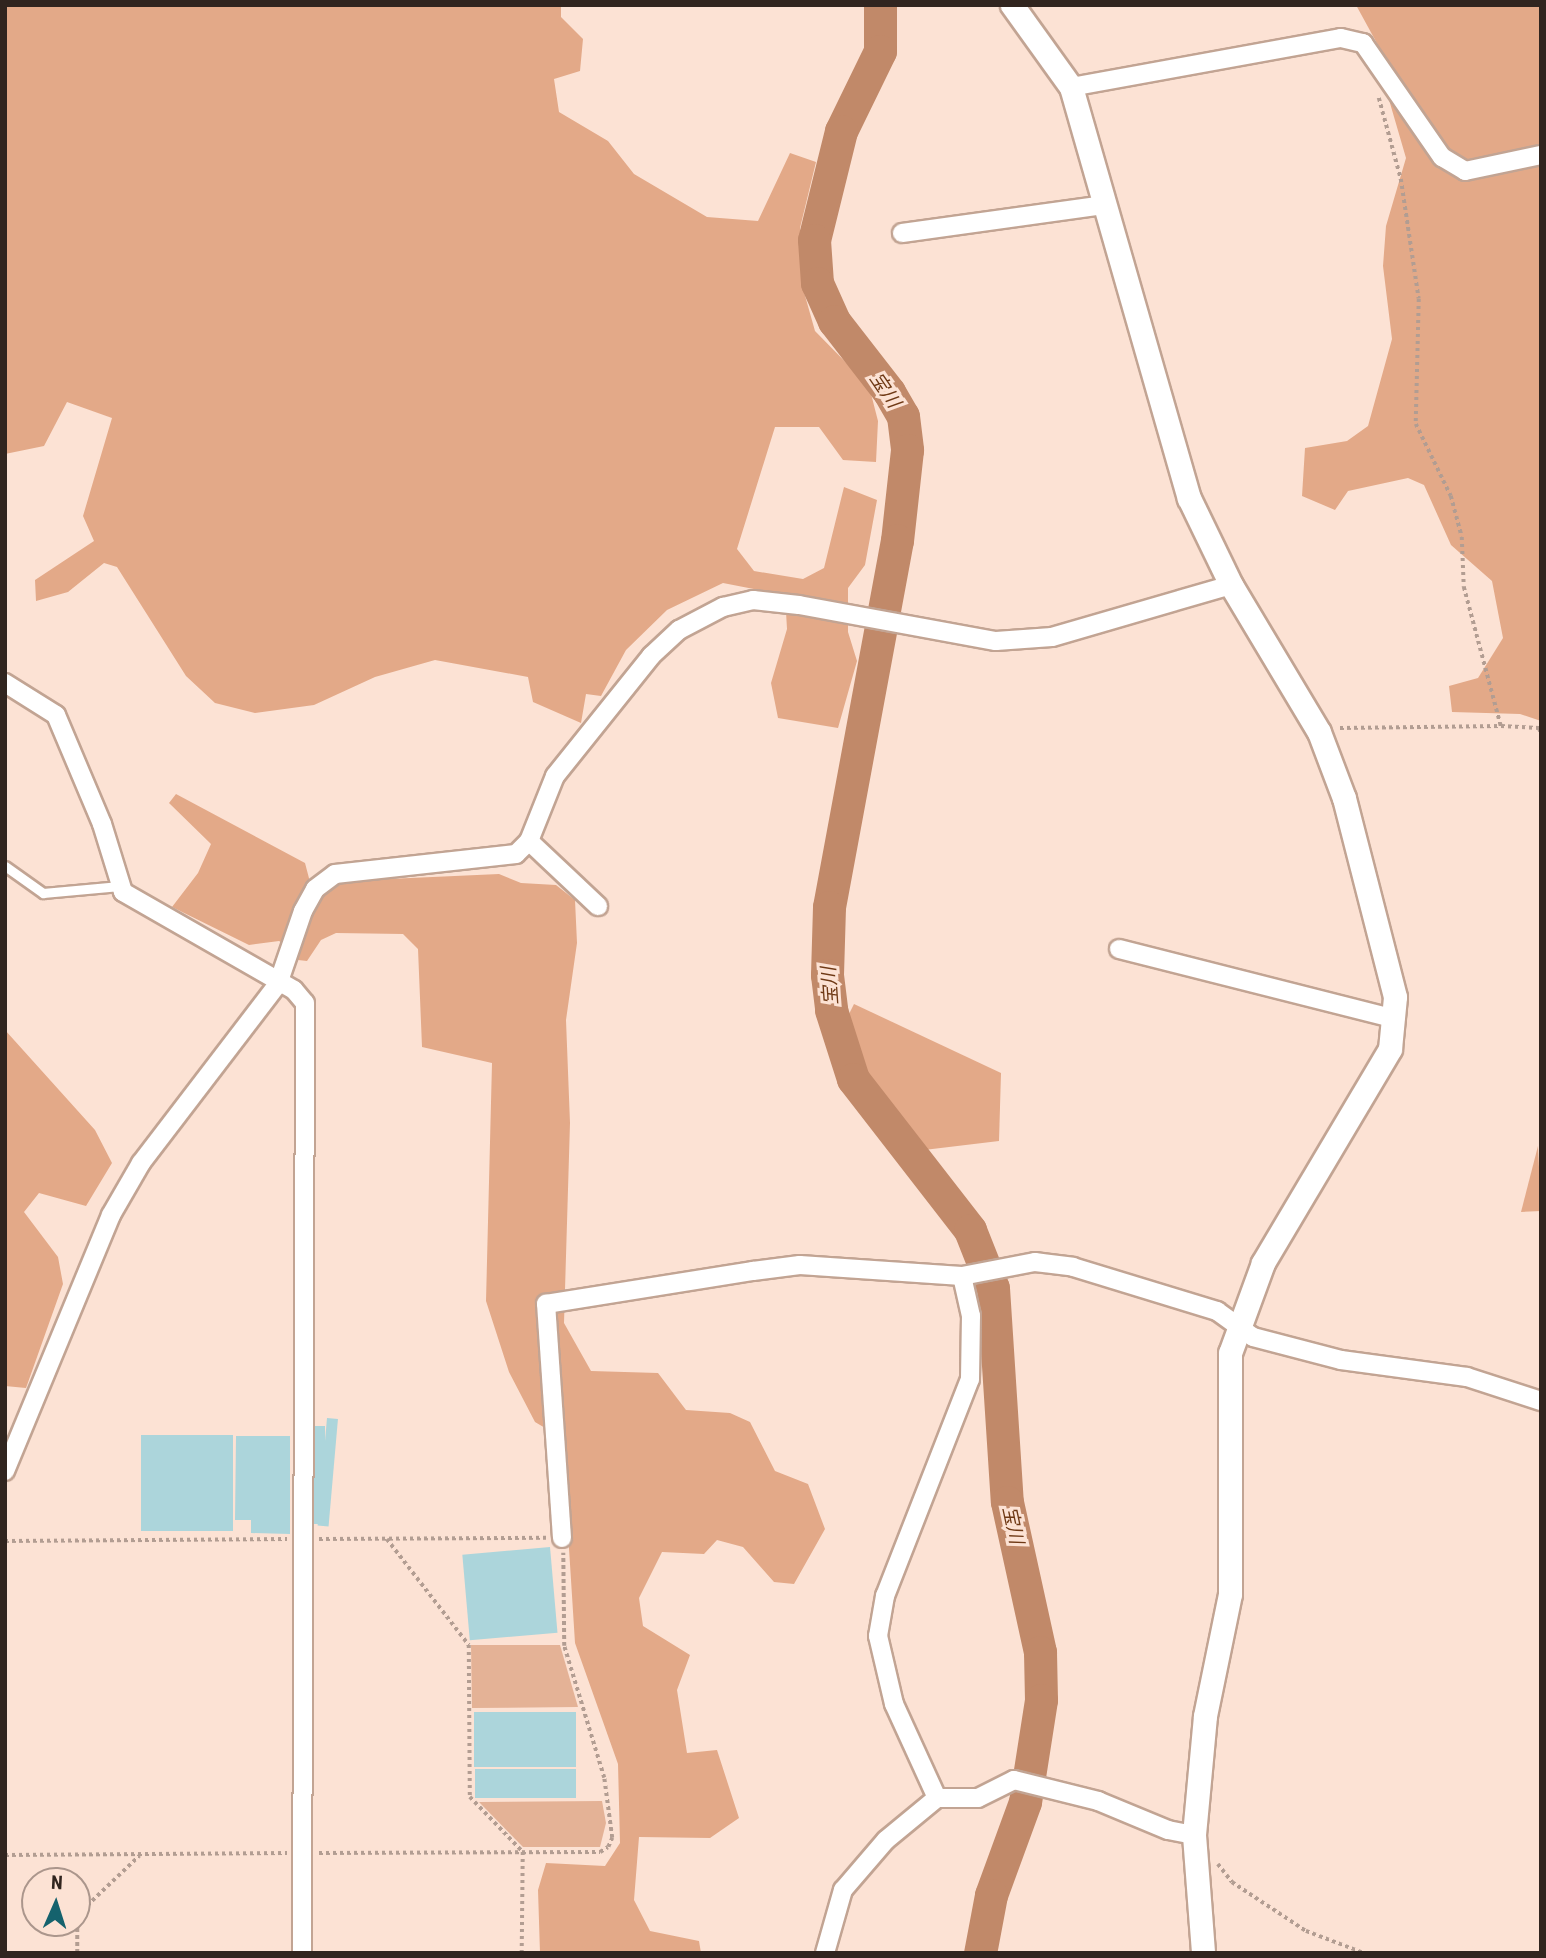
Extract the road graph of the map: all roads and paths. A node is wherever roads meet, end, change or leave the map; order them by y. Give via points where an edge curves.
1 (1012, 5) edge
2 (1377, 62) junction
3 (1071, 87) junction
4 (1541, 155) edge
5 (1105, 205) junction
6 (902, 233) dead end
7 (1230, 585) junction
8 (5, 684) edge
9 (1501, 726) junction
10 (1319, 732) junction
11 (1541, 733) edge
12 (529, 841) junction
13 (5, 866) edge
14 (120, 886) junction
15 (598, 906) dead end
16 (1119, 949) dead end
17 (278, 984) junction
18 (1395, 1019) junction
19 (962, 1276) junction
20 (1239, 1329) junction
21 (1541, 1401) edge
22 (5, 1471) edge
23 (304, 1538) junction
24 (562, 1538) junction
25 (387, 1539) junction
26 (5, 1541) edge
27 (937, 1798) junction
28 (1194, 1835) junction
29 (523, 1852) junction
30 (302, 1853) junction
31 (140, 1854) junction
32 (5, 1855) edge
33 (78, 1953) edge
34 (302, 1953) edge
35 (522, 1953) edge
36 (825, 1953) edge
37 (1203, 1953) edge
38 (1364, 1953) edge

1 - 3 street
2 - 3 street via 1363,43 1341,38
2 - 4 street via 1442,157 1465,171
2 - 9 path via 1374,80 1401,179 1419,299 1416,424 1451,496 1462,537 1464,587
3 - 5 street
5 - 6 street
5 - 7 street via 1189,498
7 - 10 street
7 - 12 street via 1052,637 996,641 753,600 723,607 679,630 651,656 555,776
8 - 14 street via 56,715 102,824
9 - 10 path
9 - 11 path via 1539,728
10 - 18 street via 1344,798 1391,970
12 - 15 street
12 - 17 street via 516,854 491,859 335,874 315,889 303,911
13 - 14 lane via 43,892
14 - 17 street
16 - 18 street
17 - 22 street via 141,1163 111,1215
17 - 23 street via 305,1003
18 - 20 street via 1390,1049 1376,1080 1263,1263
19 - 20 street via 1025,1263 1073,1267 1217,1311
19 - 24 street via 800,1265 546,1304
19 - 27 street via 971,1316 970,1380 885,1596 878,1636 894,1704
20 - 21 street via 1341,1360 1467,1377
20 - 28 street via 1230,1353 1230,1594 1206,1716
23 - 25 path
23 - 26 path
23 - 30 street
24 - 25 path
24 - 29 path via 565,1646 604,1778 612,1838 600,1852
25 - 29 path via 469,1645 470,1797
27 - 28 street via 978,1798 1014,1780 1098,1801 1168,1830
27 - 36 street via 886,1840 843,1890
28 - 37 street
28 - 38 path via 1232,1882 1269,1908 1306,1931
29 - 30 path
29 - 35 path
30 - 31 path
30 - 34 street
31 - 32 path
31 - 33 path via 77,1915

